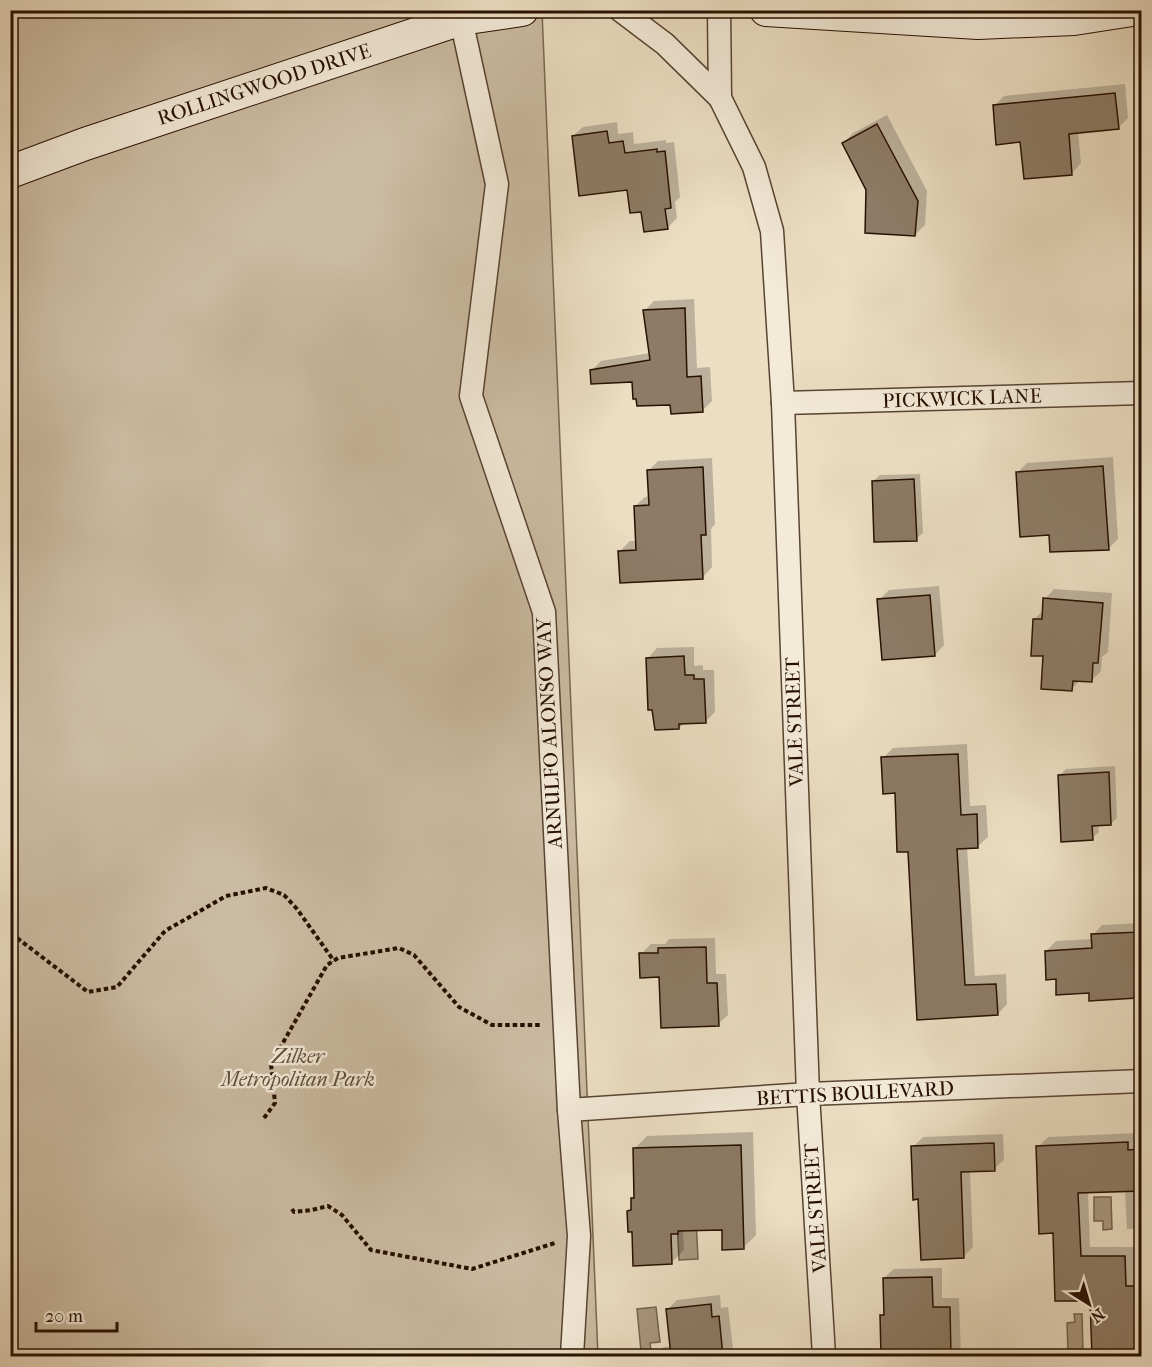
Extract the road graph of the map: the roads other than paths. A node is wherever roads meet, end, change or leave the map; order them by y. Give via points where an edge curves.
1 (522, 10) edge
2 (620, 10) edge
3 (719, 10) edge
4 (766, 10) edge
5 (1132, 10) edge
6 (461, 19) junction
7 (720, 98) junction
8 (10, 172) edge
9 (1142, 393) edge
10 (783, 403) junction
11 (1142, 1081) edge
12 (808, 1094) junction
13 (569, 1110) junction
14 (572, 1356) edge
15 (824, 1356) edge

1 - 6 street, ROLLINGWOOD DRIVE
2 - 7 street, VALE STREET via 665,44
3 - 7 street, VALE STREET
4 - 5 street via 978,23 1074,20
6 - 8 street, ROLLINGWOOD DRIVE
6 - 13 street, ARNULFO ALONSO WAY via 498,184 471,396 544,612
7 - 10 street, VALE STREET via 754,167 772,231
9 - 10 street, PICKWICK LANE
10 - 12 street, VALE STREET
11 - 12 street, BETTIS BOULEVARD
12 - 13 street, BETTIS BOULEVARD
12 - 15 street, VALE STREET
13 - 14 street, ARNULFO ALONSO WAY via 579,1236

